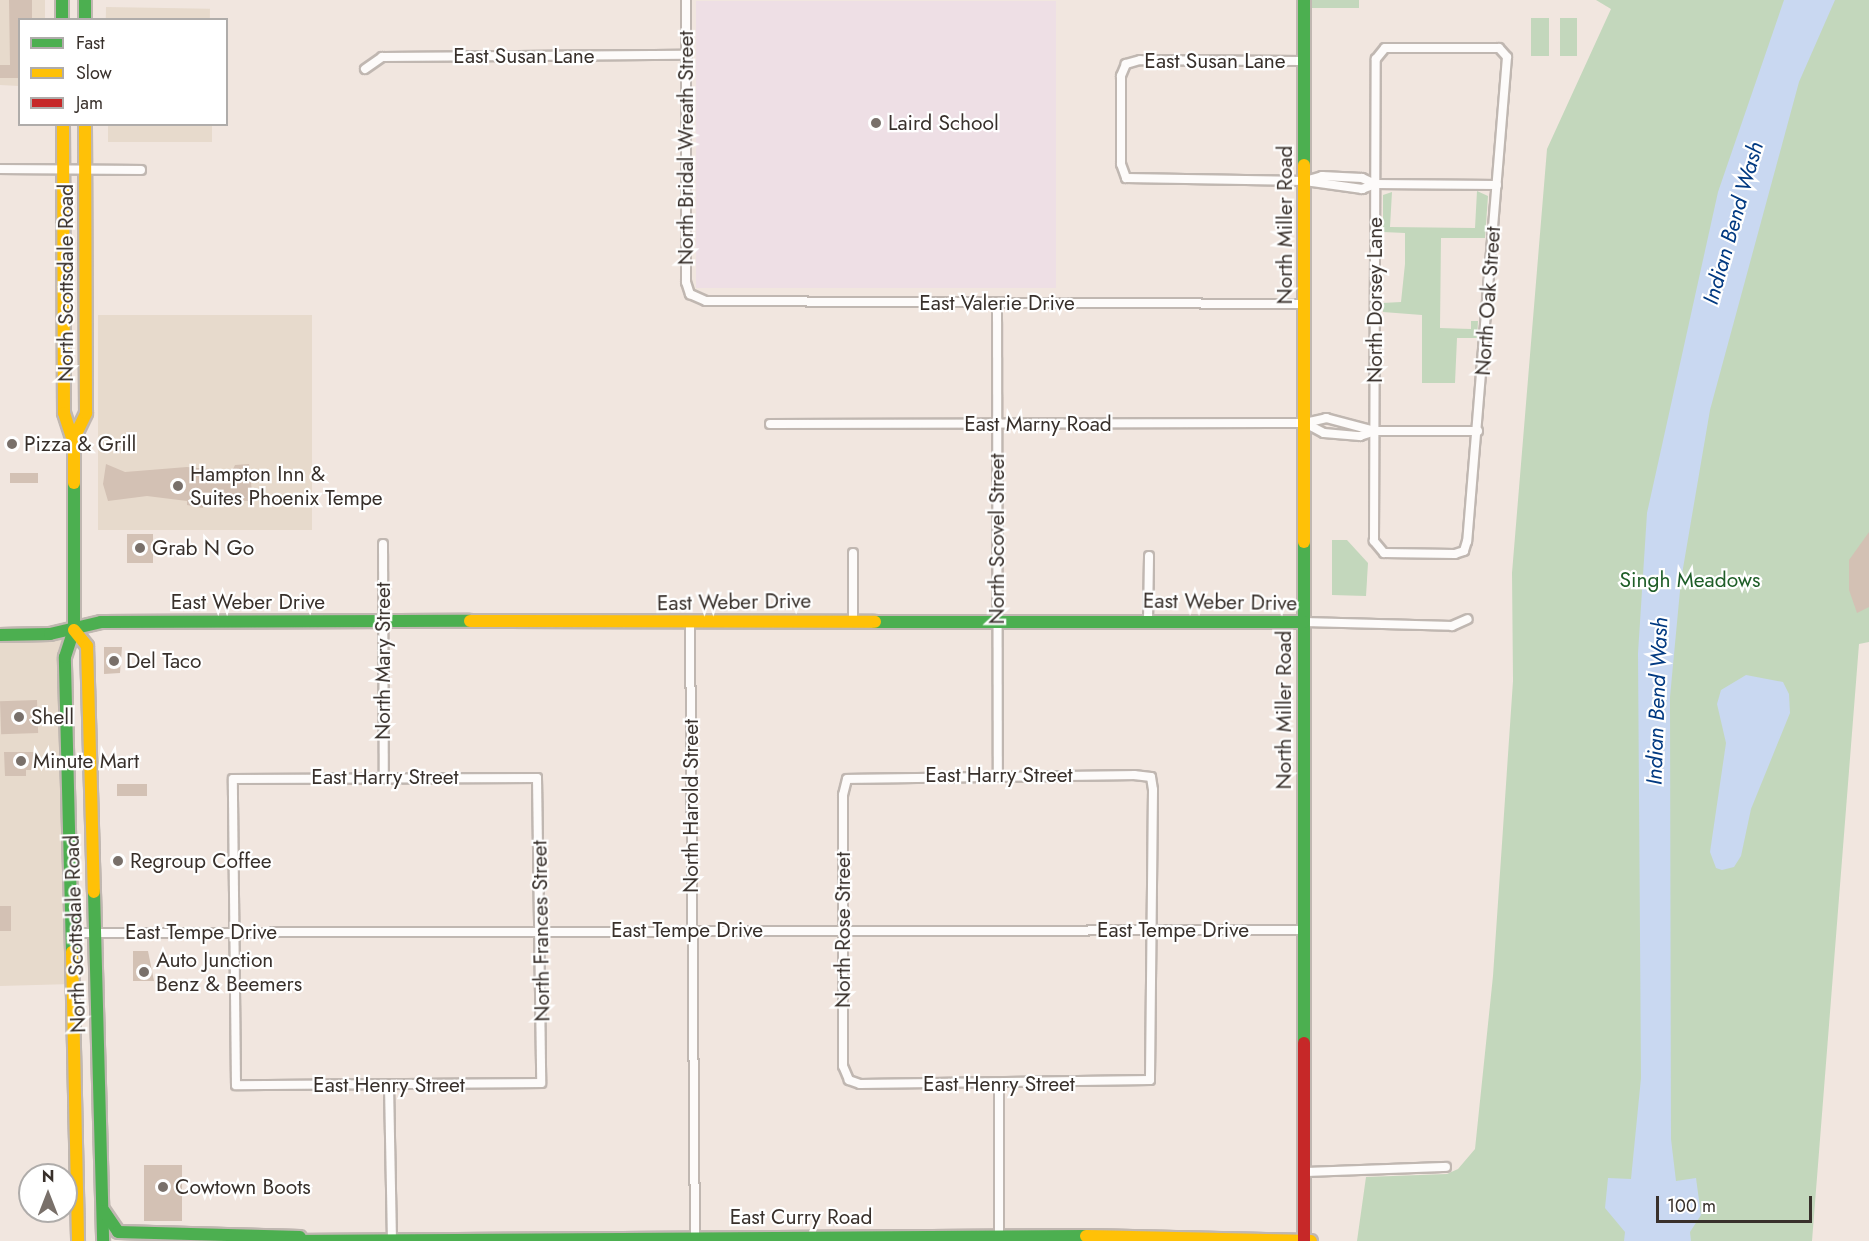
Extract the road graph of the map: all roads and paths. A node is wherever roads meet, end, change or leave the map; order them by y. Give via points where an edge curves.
1 (62, 0) edge
2 (85, 0) edge
3 (686, 0) edge
4 (1304, 0) edge
5 (62, 18) edge
6 (85, 18) edge
7 (1505, 51) joint
8 (687, 56) junction
9 (1304, 61) junction
10 (365, 69) dead end
11 (63, 126) edge
12 (85, 126) edge
13 (63, 167) junction
14 (85, 167) junction
15 (0, 169) edge
16 (141, 170) dead end
17 (1356, 178) junction
18 (1305, 181) junction
19 (1375, 184) junction
20 (1497, 185) junction
21 (1355, 189) junction
22 (690, 294) joint
23 (997, 303) junction
24 (1305, 304) junction
25 (1305, 423) junction
26 (770, 424) dead end
27 (998, 424) junction
28 (1345, 424) junction
29 (1375, 431) junction
30 (1478, 431) junction
31 (1344, 435) junction
32 (74, 438) junction
33 (383, 544) dead end
34 (1377, 549) joint
35 (853, 553) dead end
36 (1149, 556) dead end
37 (1468, 619) dead end
38 (853, 620) junction
39 (997, 621) junction
40 (1148, 621) junction
41 (383, 622) junction
42 (690, 622) junction
43 (1304, 622) junction
44 (74, 630) junction
45 (0, 635) edge
46 (998, 776) junction
47 (384, 777) junction
48 (537, 778) joint
49 (847, 779) joint
50 (692, 930) junction
51 (843, 930) junction
52 (1153, 930) junction
53 (1302, 930) junction
54 (542, 931) junction
55 (232, 932) junction
56 (71, 933) junction
57 (94, 933) junction
58 (849, 1080) joint
59 (541, 1083) joint
60 (999, 1084) junction
61 (389, 1085) junction
62 (1446, 1167) dead end
63 (1303, 1172) junction
64 (102, 1207) junction
65 (312, 1238) junction
66 (999, 1238) edge
67 (392, 1239) edge
68 (470, 1239) edge
69 (695, 1239) edge
70 (78, 1241) edge
71 (103, 1241) edge
72 (290, 1241) edge
73 (1304, 1241) edge
74 (1311, 1241) edge

1 - 5 main road
2 - 6 main road
3 - 8 street, North Bridal Wreath Street
4 - 9 main road, North Miller Road
7 - 19 street, North Dorsey Lane via 1379,51
7 - 20 street, North Oak Street via 1508,67
8 - 10 street, East Susan Lane via 382,57
8 - 22 street, North Bridal Wreath Street via 686,282
9 - 18 main road, North Miller Road
9 - 18 street, East Susan Lane via 1140,60 1126,64 1121,76 1121,164 1126,177
11 - 13 main road, North Scottsdale Road
12 - 14 main road, North Scottsdale Road
13 - 14 street
13 - 15 street
13 - 32 main road, North Scottsdale Road via 64,413
14 - 16 street
14 - 32 main road, North Scottsdale Road via 86,413
17 - 18 street
17 - 19 street
17 - 21 street
18 - 21 street
18 - 24 main road, North Miller Road
19 - 20 street
19 - 21 street
19 - 29 street, North Dorsey Lane
20 - 30 street, North Oak Street
22 - 23 street, East Valerie Drive via 706,302
23 - 24 street, East Valerie Drive
23 - 27 street, North Scovel Street
24 - 25 main road, North Miller Road
25 - 27 street, East Marny Road
25 - 28 street, East Marny Road via 1326,418
25 - 31 street, East Marny Road via 1324,433
25 - 43 main road, North Miller Road
26 - 27 street, East Marny Road
27 - 39 street, North Scovel Street
28 - 29 street, East Marny Road
28 - 31 street
29 - 30 street, East Marny Road
29 - 31 street, East Marny Road
29 - 34 street, North Dorsey Lane
30 - 34 street, North Oak Street via 1464,551 1384,553
32 - 44 main road, North Scottsdale Road
33 - 41 street, North Mary Street
35 - 38 street
36 - 40 street
37 - 43 street, East Weber Drive via 1452,626 1433,627
38 - 39 main road, East Weber Drive
38 - 42 main road, East Weber Drive
39 - 40 main road, East Weber Drive
39 - 46 street, North Scovel Street
40 - 43 main road, East Weber Drive
41 - 42 main road, East Weber Drive
41 - 44 main road, East Weber Drive via 120,622
41 - 47 street, North Mary Street
42 - 50 street, North Harold Street
43 - 53 main road, North Miller Road
44 - 45 main road, East Weber Drive
44 - 56 main road, North Scottsdale Road via 65,657
44 - 57 main road, North Scottsdale Road via 87,646
46 - 49 street, East Harry Street
46 - 52 street, East Harry Street via 1151,777
47 - 48 street, East Harry Street
47 - 55 street, East Harry Street via 233,779
48 - 54 street, North Frances Street
49 - 51 street, North Rose Street via 843,795
50 - 51 street, East Tempe Drive
50 - 54 street, East Tempe Drive
50 - 69 street, North Harold Street
51 - 52 street, East Tempe Drive
51 - 58 street, North Rose Street via 843,1066
52 - 53 street, East Tempe Drive
52 - 60 street, East Henry Street via 1150,1080
53 - 63 main road, North Miller Road
54 - 55 street, East Tempe Drive
54 - 59 street, North Frances Street
55 - 57 street, East Tempe Drive
55 - 61 street, East Henry Street via 236,1085
56 - 57 street, East Tempe Drive
56 - 70 main road, North Scottsdale Road
57 - 64 main road, North Scottsdale Road
58 - 60 street, East Henry Street via 860,1084
59 - 61 street, East Henry Street
60 - 66 street
61 - 67 street
62 - 63 street
63 - 73 main road, North Miller Road
64 - 65 main road via 118,1232
64 - 71 main road, North Scottsdale Road
65 - 67 main road, East Curry Road
65 - 72 main road, East Curry Road
66 - 69 main road, East Curry Road
66 - 73 main road, East Curry Road
67 - 68 main road, East Curry Road
68 - 69 main road, East Curry Road
73 - 74 main road, East Curry Road

